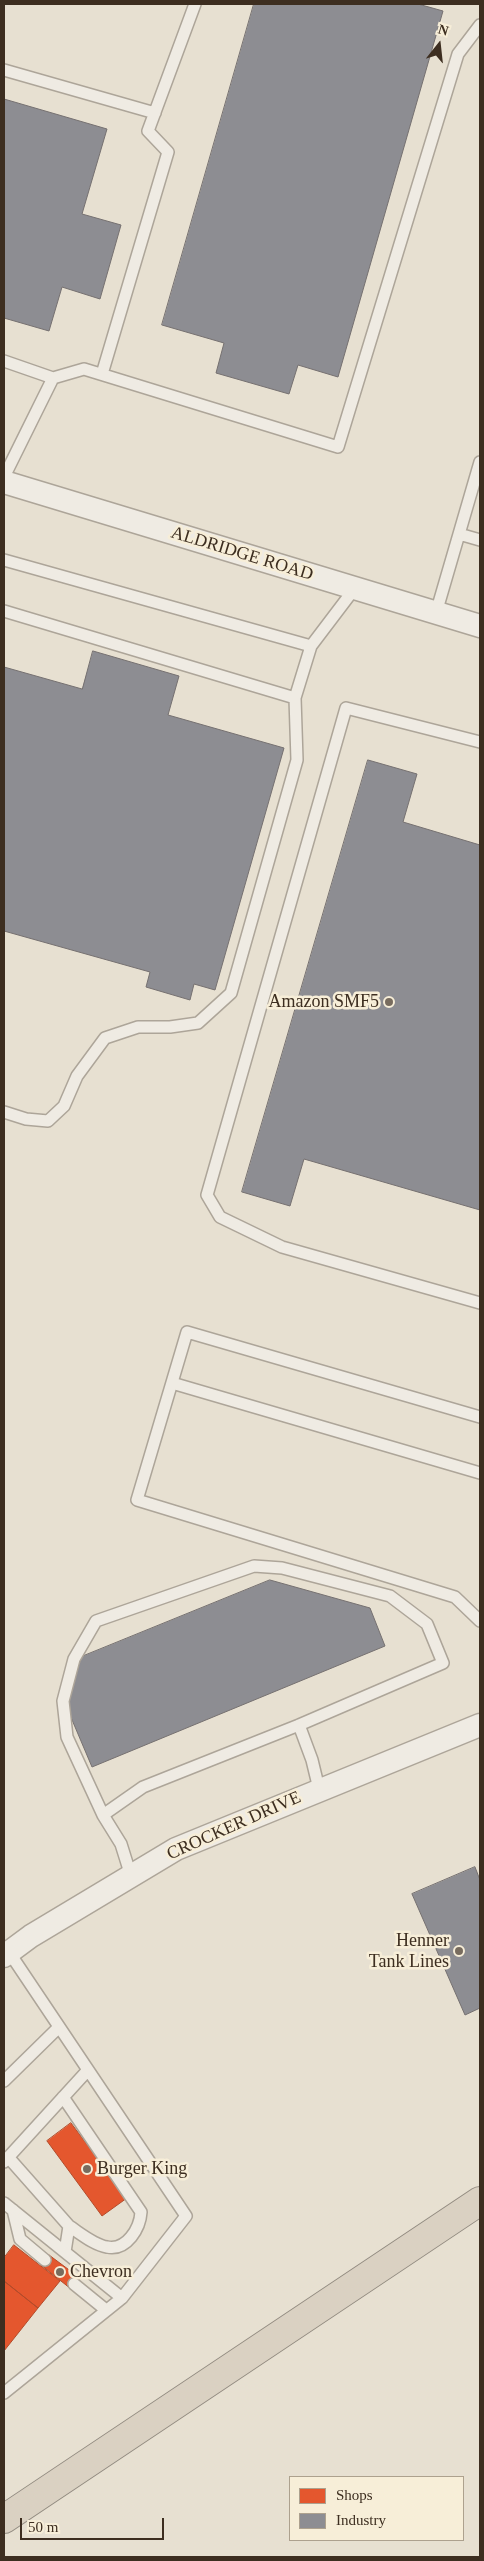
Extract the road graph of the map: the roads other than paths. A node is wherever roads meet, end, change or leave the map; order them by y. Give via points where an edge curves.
1 (195, 4) edge
2 (480, 25) edge
3 (4, 70) edge
4 (155, 113) junction
5 (4, 361) edge
6 (102, 374) junction
7 (53, 378) junction
8 (480, 462) edge
9 (4, 476) edge
10 (4, 482) edge
11 (459, 534) junction
12 (480, 540) edge
13 (4, 560) edge
14 (355, 588) junction
15 (4, 611) edge
16 (436, 613) junction
17 (480, 626) edge
18 (311, 646) junction
19 (295, 698) junction
20 (480, 742) edge
21 (4, 1112) edge
22 (480, 1303) edge
23 (172, 1383) junction
24 (480, 1418) edge
25 (480, 1473) edge
26 (480, 1620) edge
27 (299, 1725) junction
28 (480, 1725) edge
29 (319, 1789) junction
30 (103, 1815) junction
31 (131, 1876) junction
32 (6, 1954) edge
33 (59, 2027) junction
34 (88, 2070) junction
35 (4, 2081) edge
36 (62, 2097) junction
37 (6, 2159) edge
38 (480, 2201) edge
39 (8, 2207) edge
40 (69, 2226) junction
41 (65, 2252) junction
42 (45, 2260) dead end
43 (74, 2284) dead end
44 (122, 2298) junction
45 (106, 2310) junction
46 (4, 2393) edge
47 (4, 2519) edge

1 - 4 lane
2 - 6 lane via 458,54 338,447
3 - 4 lane
4 - 6 lane via 148,131 168,152
5 - 7 lane
6 - 7 lane via 84,369
7 - 9 lane
8 - 11 lane
10 - 14 street, ALDRIDGE ROAD
11 - 12 lane
11 - 16 lane
13 - 18 lane
14 - 16 street, ALDRIDGE ROAD
14 - 18 lane
15 - 19 lane
16 - 17 street, ALDRIDGE ROAD
18 - 19 lane
19 - 21 lane via 297,760 231,993 198,1023 138,1027 105,1038 77,1076 64,1106 48,1121
20 - 22 lane via 346,708 207,1195 220,1217 282,1247
23 - 24 lane via 187,1332
23 - 25 lane
23 - 26 lane via 137,1500 455,1596
27 - 29 lane
27 - 30 lane via 143,1787
27 - 30 lane via 443,1663 427,1624 390,1596 282,1568 254,1566 96,1622 74,1659 63,1701 67,1737
28 - 29 street, CROCKER DRIVE
29 - 31 street, CROCKER DRIVE via 176,1849
30 - 31 lane via 122,1844
31 - 32 street, CROCKER DRIVE
32 - 33 lane
33 - 34 lane
33 - 35 lane
34 - 36 lane
34 - 44 lane via 186,2216
36 - 37 lane
36 - 40 lane via 142,2212 138,2229 119,2246 108,2248
37 - 40 lane
38 - 47 highway
39 - 41 lane
39 - 42 lane via 20,2239
40 - 41 lane
41 - 44 lane
43 - 45 lane
44 - 45 lane
45 - 46 lane

